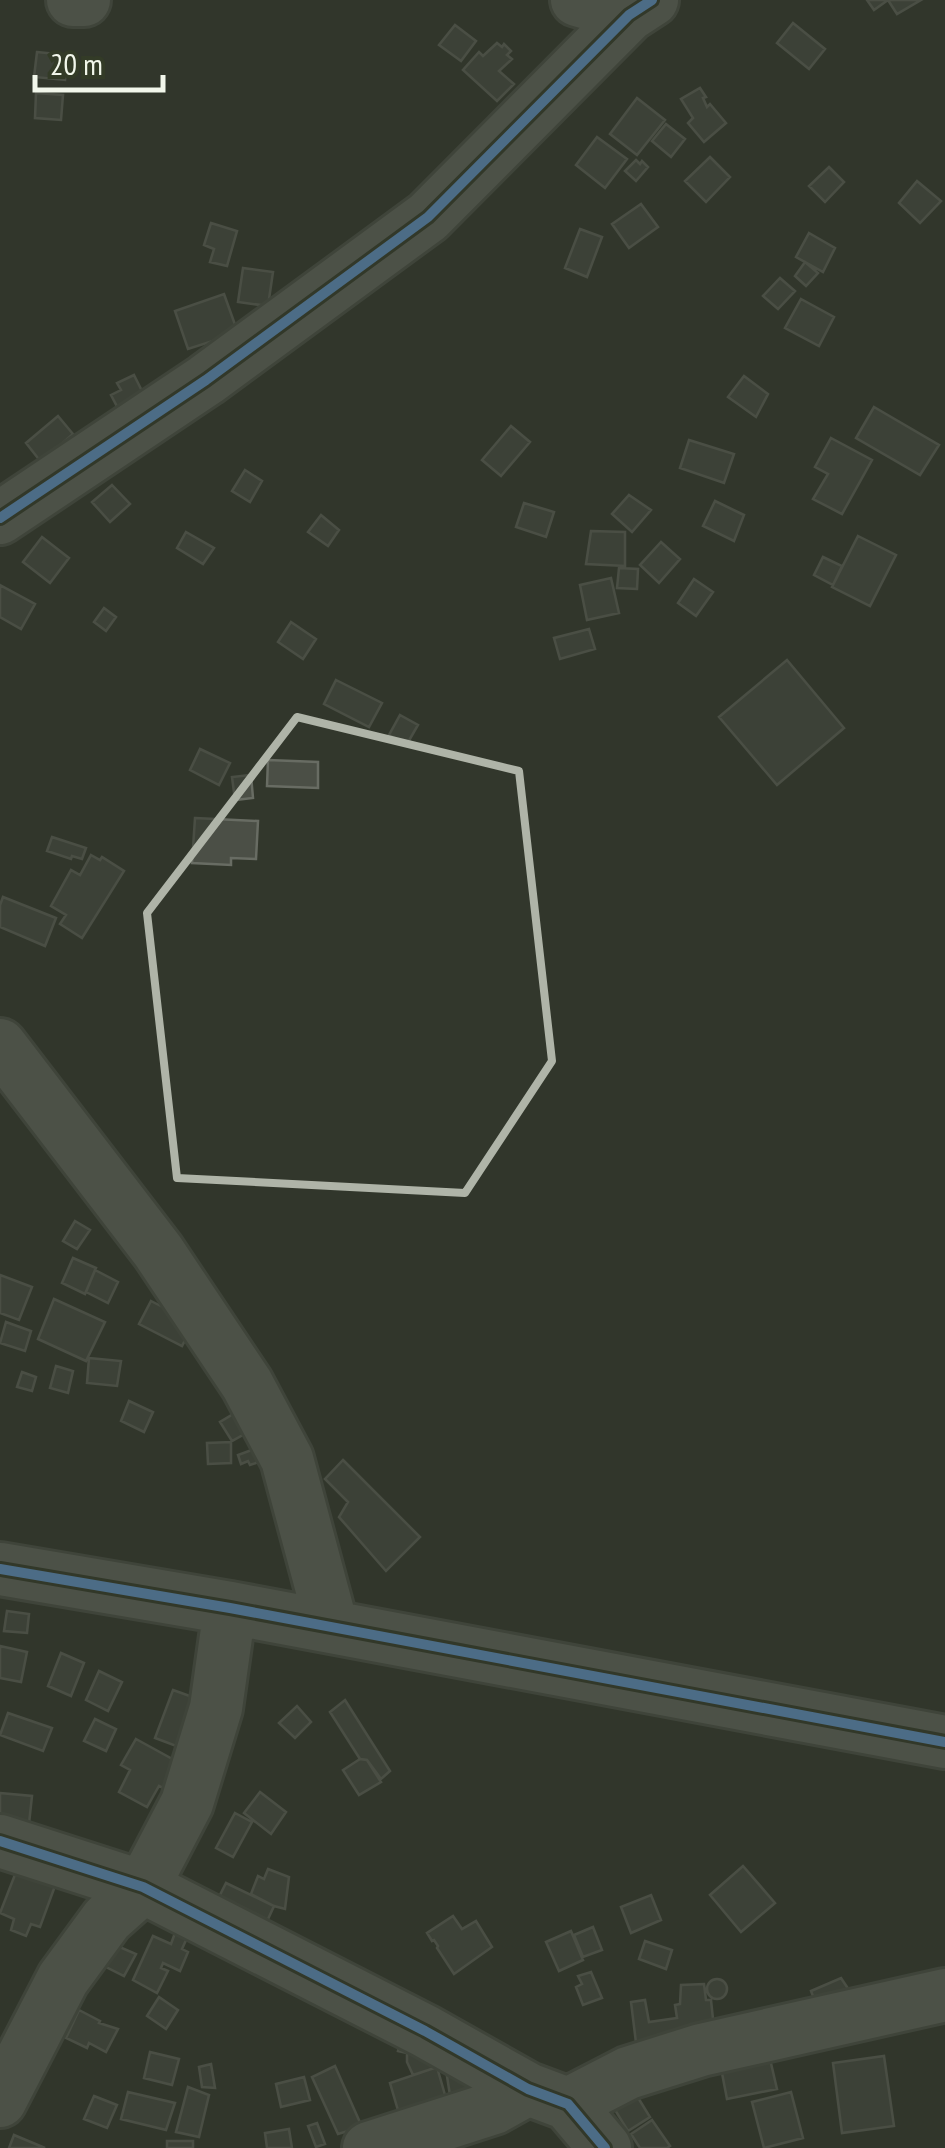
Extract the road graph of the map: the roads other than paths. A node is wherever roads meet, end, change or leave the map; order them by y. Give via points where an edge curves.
1 (73, 0) edge
2 (84, 0) edge
3 (577, 0) edge
4 (640, 8) edge
5 (0, 518) edge
6 (0, 1045) edge
7 (0, 1568) edge
8 (230, 1608) junction
9 (332, 1627) junction
10 (945, 1742) edge
11 (0, 1841) edge
12 (143, 1887) junction
13 (945, 1995) edge
14 (548, 2096) junction
15 (0, 2101) edge
16 (369, 2148) edge
17 (604, 2148) edge

1 - 2 street
3 - 4 street
4 - 5 street via 428,217 206,380
6 - 9 street via 158,1251 248,1384 287,1459
7 - 8 street
8 - 9 street
8 - 12 street via 216,1708 186,1803
9 - 10 street
11 - 12 street
12 - 14 street
12 - 15 street via 107,1919 63,1979
13 - 14 street via 701,2050
14 - 16 street
14 - 17 street

